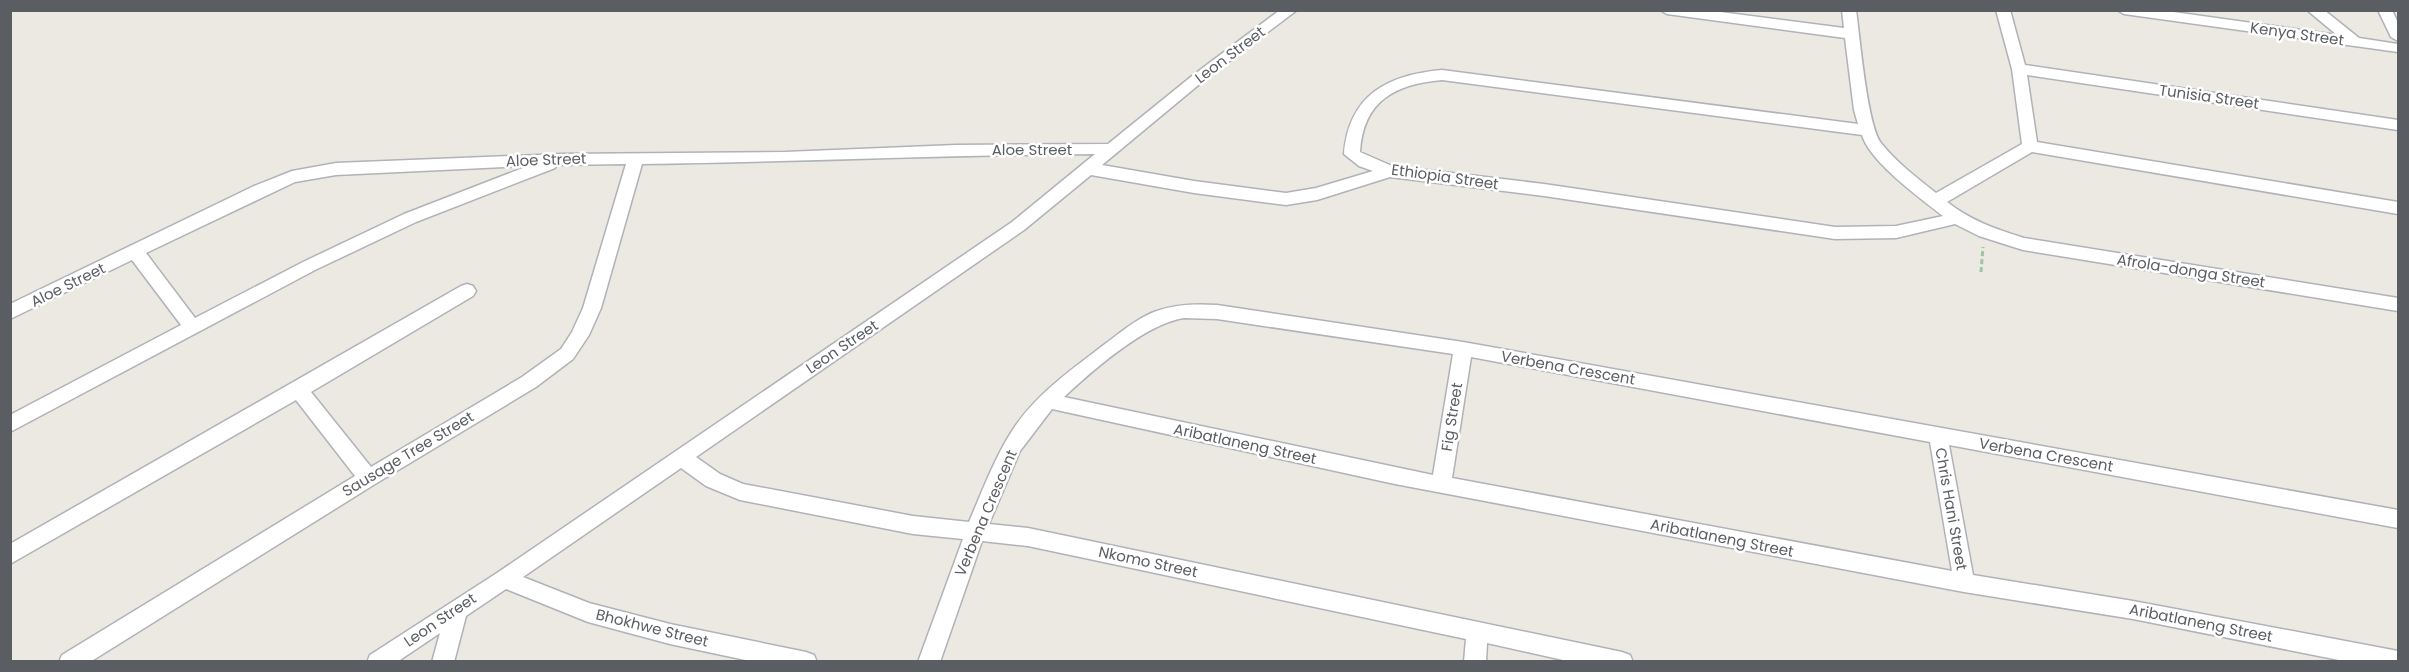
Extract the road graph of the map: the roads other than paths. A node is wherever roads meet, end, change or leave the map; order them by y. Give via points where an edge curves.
1 (1290, 10) edge
2 (1667, 10) edge
3 (1850, 10) edge
4 (2003, 10) edge
5 (2124, 10) edge
6 (2314, 10) edge
7 (2385, 10) edge
8 (1852, 34) junction
9 (2398, 37) edge
10 (2355, 42) junction
11 (2398, 48) edge
12 (2019, 69) junction
13 (2398, 125) edge
14 (1866, 130) junction
15 (2030, 146) junction
16 (1114, 149) junction
17 (636, 158) junction
18 (562, 159) junction
19 (1090, 169) junction
20 (1390, 171) junction
21 (1935, 201) junction
22 (2398, 208) edge
23 (1956, 218) junction
24 (136, 252) junction
25 (467, 291) dead end
26 (2398, 305) edge
27 (10, 312) edge
28 (192, 327) junction
29 (1463, 349) junction
30 (299, 390) junction
31 (1048, 401) junction
32 (10, 424) edge
33 (1938, 435) junction
34 (680, 456) junction
35 (368, 478) junction
36 (1441, 485) junction
37 (2398, 519) edge
38 (975, 531) junction
39 (10, 555) edge
40 (504, 579) junction
41 (1964, 583) junction
42 (457, 608) junction
43 (1478, 631) junction
44 (2398, 661) edge
45 (70, 662) edge
46 (378, 662) edge
47 (443, 662) edge
48 (806, 662) edge
49 (929, 662) edge
50 (1475, 662) edge
51 (1622, 662) edge

1 - 16 street, Leon Street via 1197,79
2 - 8 street
3 - 8 street, Afrola-donga Street
4 - 12 street
5 - 10 street, Kenya Street
6 - 10 street
7 - 9 street
8 - 14 street, Afrola-donga Street
10 - 11 street, Kenya Street
12 - 13 street, Tunisia Street
12 - 15 street
14 - 20 street, Ethiopia Street via 1423,75 1379,94 1355,124 1352,154
14 - 21 street, Afrola-donga Street via 1883,157
15 - 21 street
15 - 22 street
16 - 17 street, Aloe Street
16 - 19 street, Leon Street
17 - 18 street, Aloe Street
17 - 35 street, Sausage Tree Street via 592,308 567,354 529,382
18 - 24 street, Aloe Street via 336,169 292,177
18 - 28 street via 410,218
19 - 20 street via 1286,199 1317,194
19 - 34 street, Leon Street via 1018,226
20 - 23 street, Ethiopia Street via 1544,189 1857,235 1910,231
21 - 23 street, Afrola-donga Street
23 - 26 street, Afrola-donga Street via 2023,244
24 - 27 street, Aloe Street
24 - 28 street
25 - 30 street
28 - 32 street
29 - 31 street, Verbena Crescent via 1217,312 1178,310 1125,338
29 - 33 street, Verbena Crescent
29 - 36 street, Fig Street
30 - 35 street
30 - 39 street
31 - 36 street, Aribatlaneng Street
31 - 38 street, Verbena Crescent via 1023,430 1005,460
33 - 37 street, Verbena Crescent
33 - 41 street, Chris Hani Street
34 - 38 street, Nkomo Street via 713,480 740,492 913,525
34 - 40 street, Leon Street
35 - 45 street, Sausage Tree Street
36 - 41 street, Aribatlaneng Street
38 - 43 street, Nkomo Street via 1028,537
38 - 49 street, Verbena Crescent
40 - 42 street, Leon Street
40 - 48 street, Bhokhwe Street via 588,612
41 - 44 street, Aribatlaneng Street via 2133,610
42 - 46 street, Leon Street
42 - 47 street
43 - 50 street
43 - 51 street, Nkomo Street

